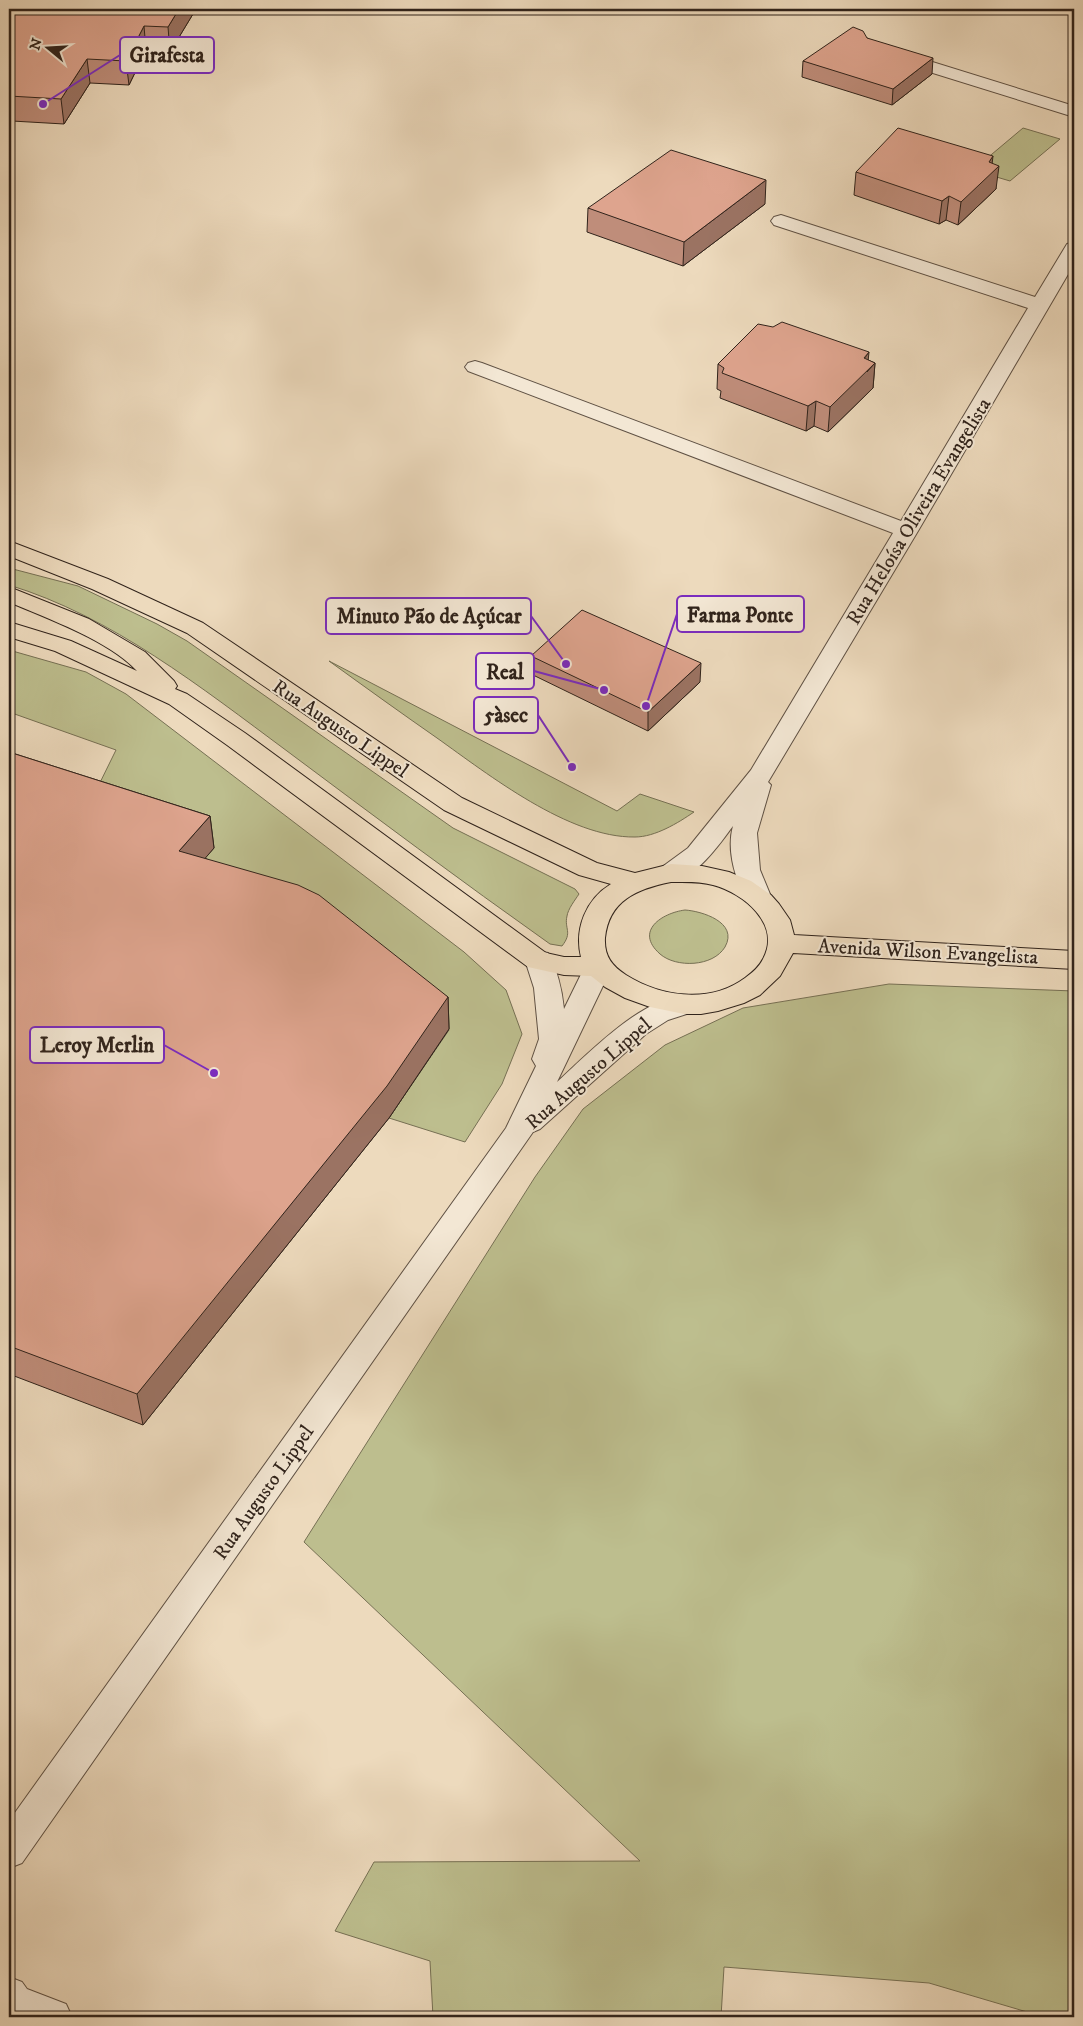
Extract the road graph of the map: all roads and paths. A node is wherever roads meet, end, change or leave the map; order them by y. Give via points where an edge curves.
1 (881, 51) edge
2 (1074, 112) edge
3 (781, 221) dead end
4 (1074, 248) edge
5 (1041, 306) junction
6 (475, 367) dead end
7 (907, 531) junction
8 (9, 548) edge
9 (9, 555) edge
10 (52, 564) junction
11 (9, 594) edge
12 (9, 629) edge
13 (178, 699) junction
14 (761, 774) junction
15 (671, 873) junction
16 (635, 882) junction
17 (760, 899) junction
18 (781, 943) junction
19 (538, 960) junction
20 (1074, 960) edge
21 (598, 967) junction
22 (686, 1004) junction
23 (518, 1133) junction
24 (9, 1851) edge
25 (9, 1995) edge
26 (53, 2017) edge

1 - 2 street
3 - 5 street
4 - 5 street, Rua Heloísa Oliveira Evangelista
5 - 7 street, Rua Heloísa Oliveira Evangelista
6 - 7 street
7 - 14 street, Rua Heloísa Oliveira Evangelista
8 - 10 main road, Rua Augusto Lippel
9 - 10 main road, Rua Augusto Lippel
10 - 16 main road, Rua Augusto Lippel via 195,628 453,804 588,869
11 - 13 main road via 81,624 137,657
12 - 13 main road via 63,646
13 - 19 main road
14 - 15 street, Rua Heloísa Oliveira Evangelista via 697,854
14 - 17 street, Rua Heloísa Oliveira Evangelista via 744,833 747,870
15 - 16 main road
15 - 17 main road via 720,878
16 - 21 main road via 614,894 599,910 592,927 592,946
17 - 18 main road via 772,913
18 - 20 main road, Avenida Wilson Evangelista
18 - 22 main road via 775,962 762,980 741,994 715,1002
19 - 21 main road via 564,966
19 - 23 street, Rua Augusto Lippel via 548,988 553,1039
21 - 22 main road via 635,993 660,1001
21 - 23 street, Rua Augusto Lippel
22 - 23 street, Rua Augusto Lippel via 658,1013 636,1027
23 - 24 street, Rua Augusto Lippel
25 - 26 street via 14,2003

